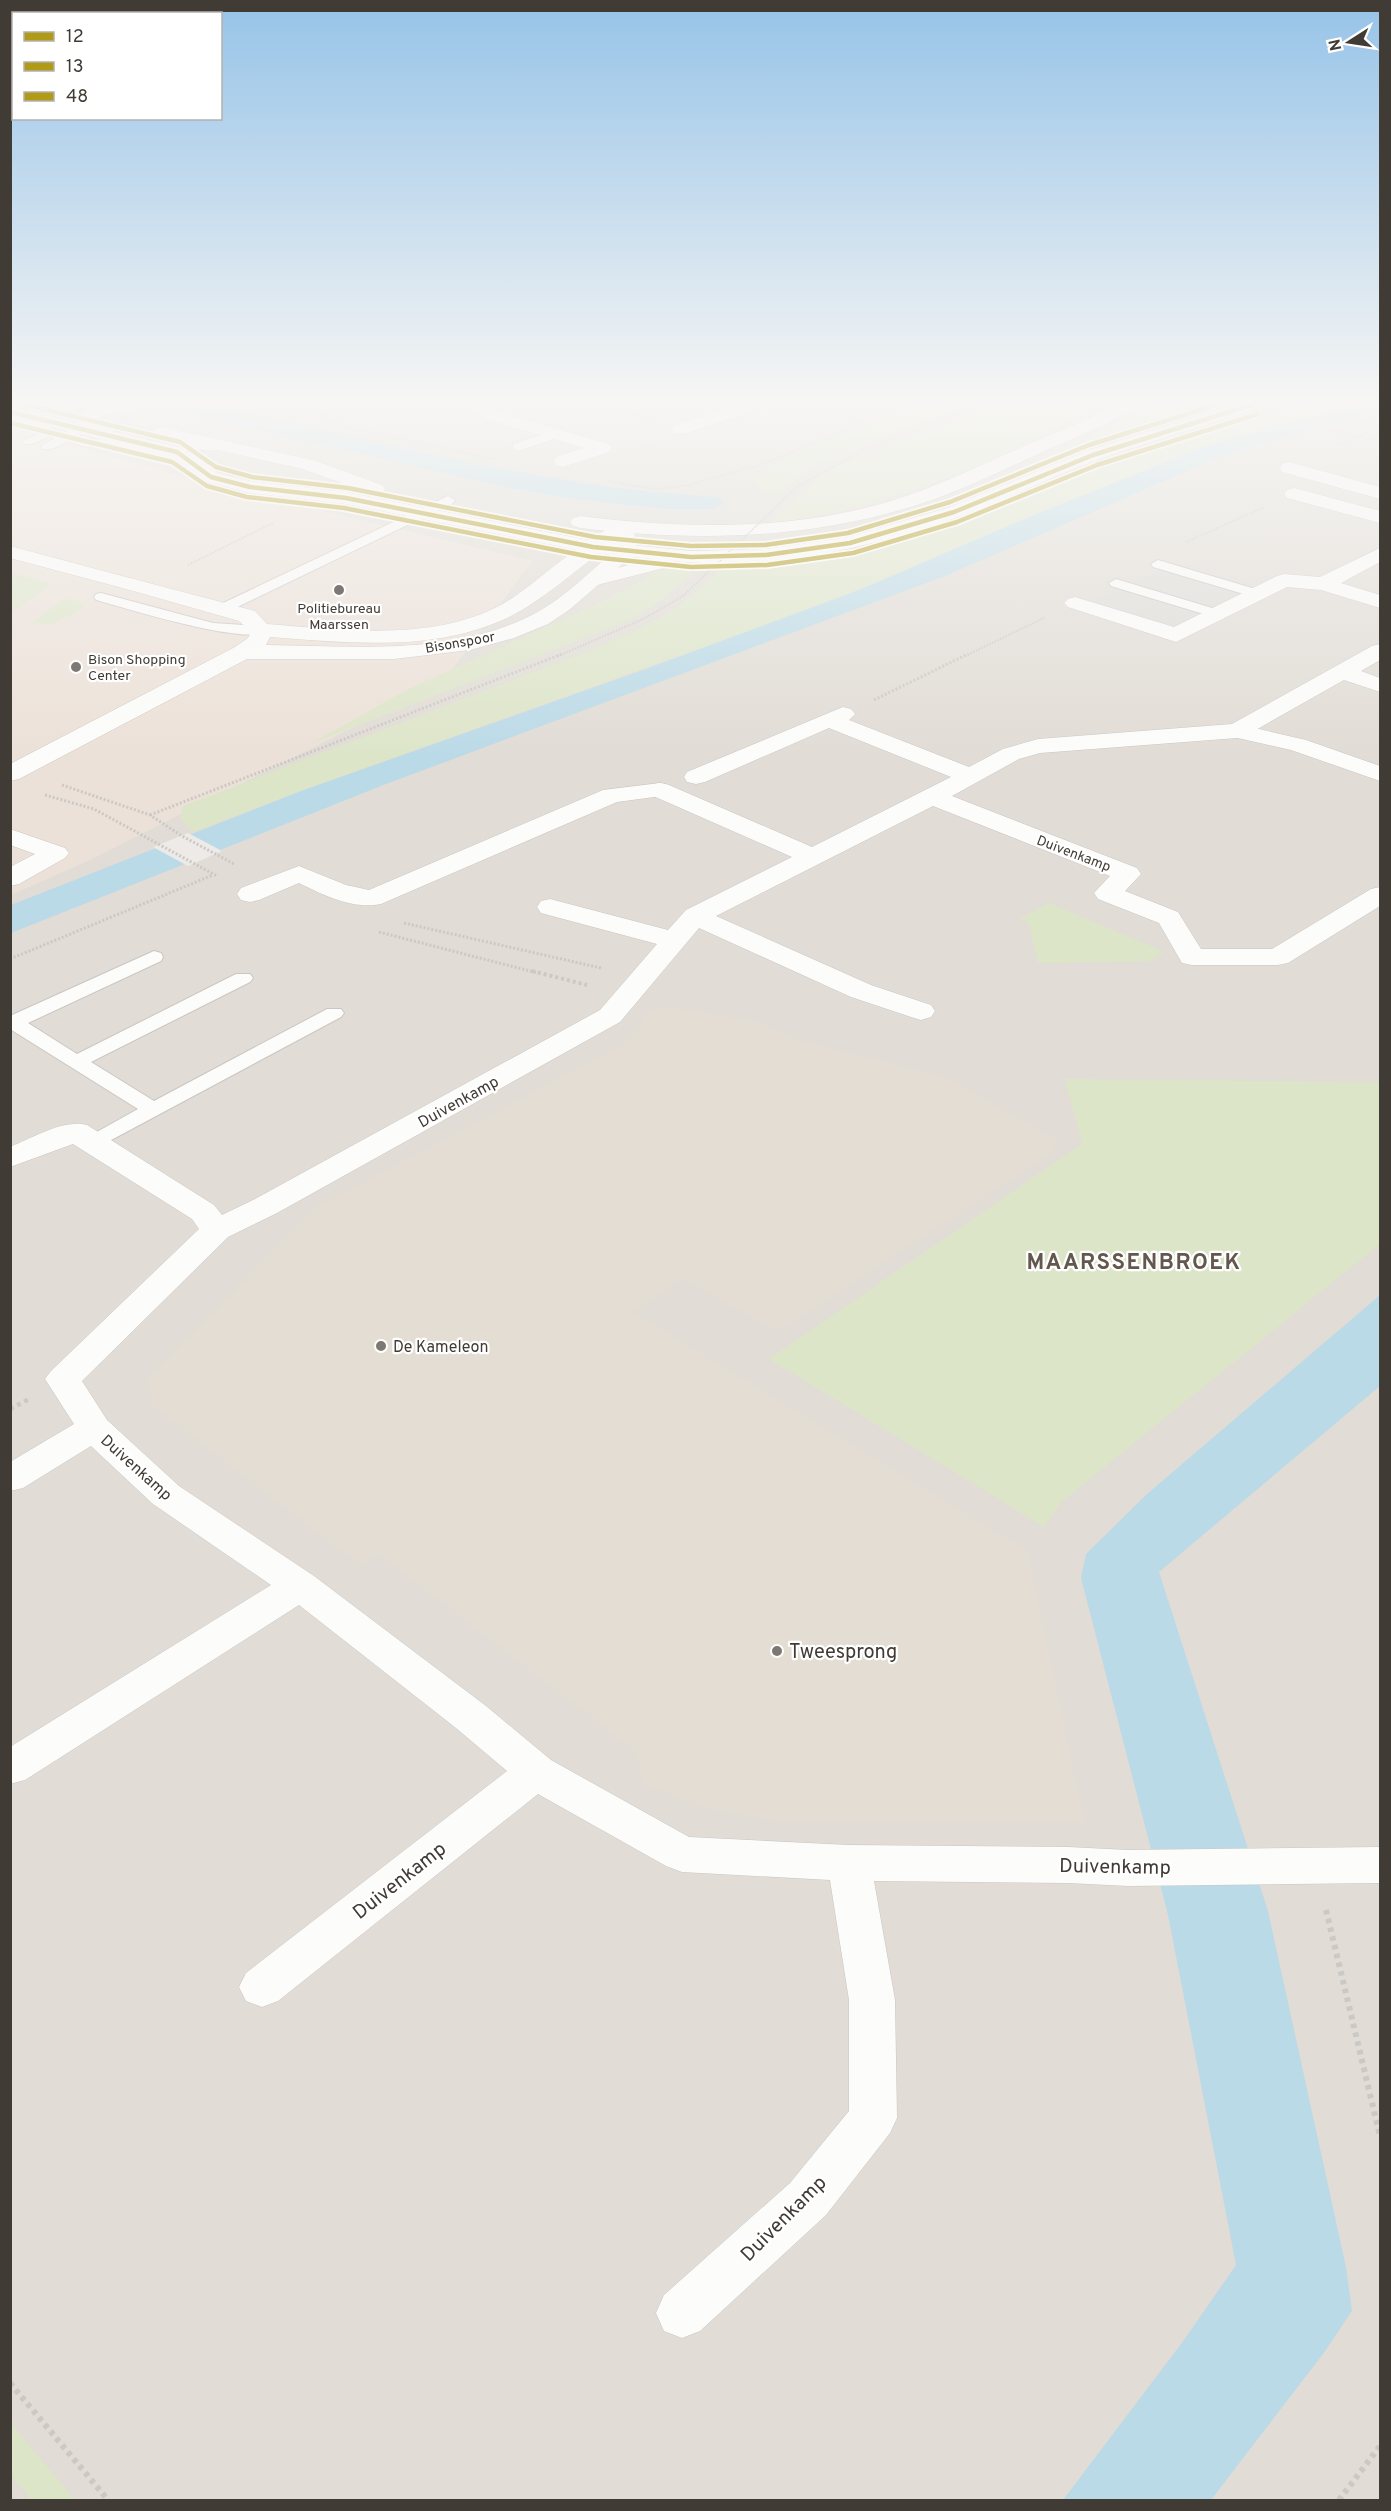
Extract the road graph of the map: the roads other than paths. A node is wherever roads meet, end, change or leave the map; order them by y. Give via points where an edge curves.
1 (403, 521) edge
2 (463, 521) edge
3 (581, 521) edge
4 (826, 521) edge
5 (923, 521) edge
6 (624, 528) junction
7 (593, 547) junction
8 (10, 552) edge
9 (626, 552) junction
10 (1380, 554) edge
11 (691, 557) junction
12 (1158, 564) dead end
13 (593, 580) junction
14 (1116, 583) dead end
15 (1323, 584) junction
16 (137, 586) junction
17 (1257, 594) junction
18 (1380, 602) edge
19 (1075, 603) dead end
20 (224, 608) junction
21 (1217, 614) junction
22 (261, 630) junction
23 (1380, 651) edge
24 (243, 652) junction
25 (1343, 672) junction
26 (1380, 685) edge
27 (1237, 731) junction
28 (14, 772) edge
29 (1380, 774) edge
30 (970, 776) junction
31 (696, 777) dead end
32 (932, 796) junction
33 (10, 836) edge
34 (812, 857) junction
35 (10, 878) edge
36 (250, 894) road end
37 (1380, 895) edge
38 (550, 908) dead end
39 (684, 928) junction
40 (154, 957) dead end
41 (243, 978) dead end
42 (921, 1011) dead end
43 (334, 1014) dead end
44 (76, 1062) junction
45 (152, 1109) junction
46 (93, 1142) junction
47 (10, 1158) edge
48 (216, 1230) junction
49 (94, 1428) junction
50 (10, 1479) edge
51 (300, 1586) junction
52 (10, 1768) edge
53 (536, 1772) junction
54 (849, 1863) junction
55 (1380, 1865) edge
56 (262, 1988) dead end
57 (682, 2313) dead end

1 - 20 lane
2 - 7 street
3 - 6 street
4 - 6 street via 729,532
5 - 11 street via 850,543 766,555
6 - 7 street, Bisonspoor
6 - 9 street
7 - 9 street
7 - 22 street, Bisonspoor via 513,607 486,620 445,630 384,636
8 - 16 street
9 - 11 street
9 - 13 street, Bisonspoor
10 - 15 street
11 - 13 street
12 - 17 lane
13 - 24 street, Bisonspoor via 542,618 511,632 465,644 408,650
14 - 21 lane
15 - 17 street via 1284,580
15 - 18 street
16 - 20 street
16 - 22 lane via 101,597 212,627
17 - 21 street
19 - 21 street via 1176,635
20 - 22 street via 247,616
22 - 24 street, Bisonspoor via 258,641
23 - 25 street, Duivenkamp
24 - 28 street, Bisonspoor
25 - 26 street
25 - 27 street, Duivenkamp
27 - 29 street, Duivenkamp via 1298,745
27 - 30 street, Duivenkamp via 1038,746 1011,754
30 - 31 street via 836,717
30 - 32 street, Duivenkamp
32 - 34 street, Duivenkamp
32 - 37 street, Duivenkamp via 1128,874 1107,893 1169,918 1192,957 1278,957
33 - 35 street via 56,853
34 - 36 street via 660,790 612,795 372,898 339,892 299,874
34 - 39 street, Duivenkamp
38 - 39 street
39 - 42 street
39 - 48 street, Duivenkamp via 610,1016
40 - 44 lane via 13,1022
41 - 44 lane
43 - 45 lane
44 - 45 lane
45 - 46 lane
46 - 47 street via 76,1132
46 - 48 street via 203,1212
48 - 49 street, Duivenkamp via 63,1379
49 - 50 street, Duivenkamp
49 - 51 street, Duivenkamp via 166,1495
51 - 52 street
51 - 53 street, Duivenkamp
53 - 54 street, Duivenkamp via 682,1854
53 - 56 street, Duivenkamp
54 - 55 street, Duivenkamp via 1128,1868
54 - 57 street, Duivenkamp via 872,2000 873,2118 808,2199

